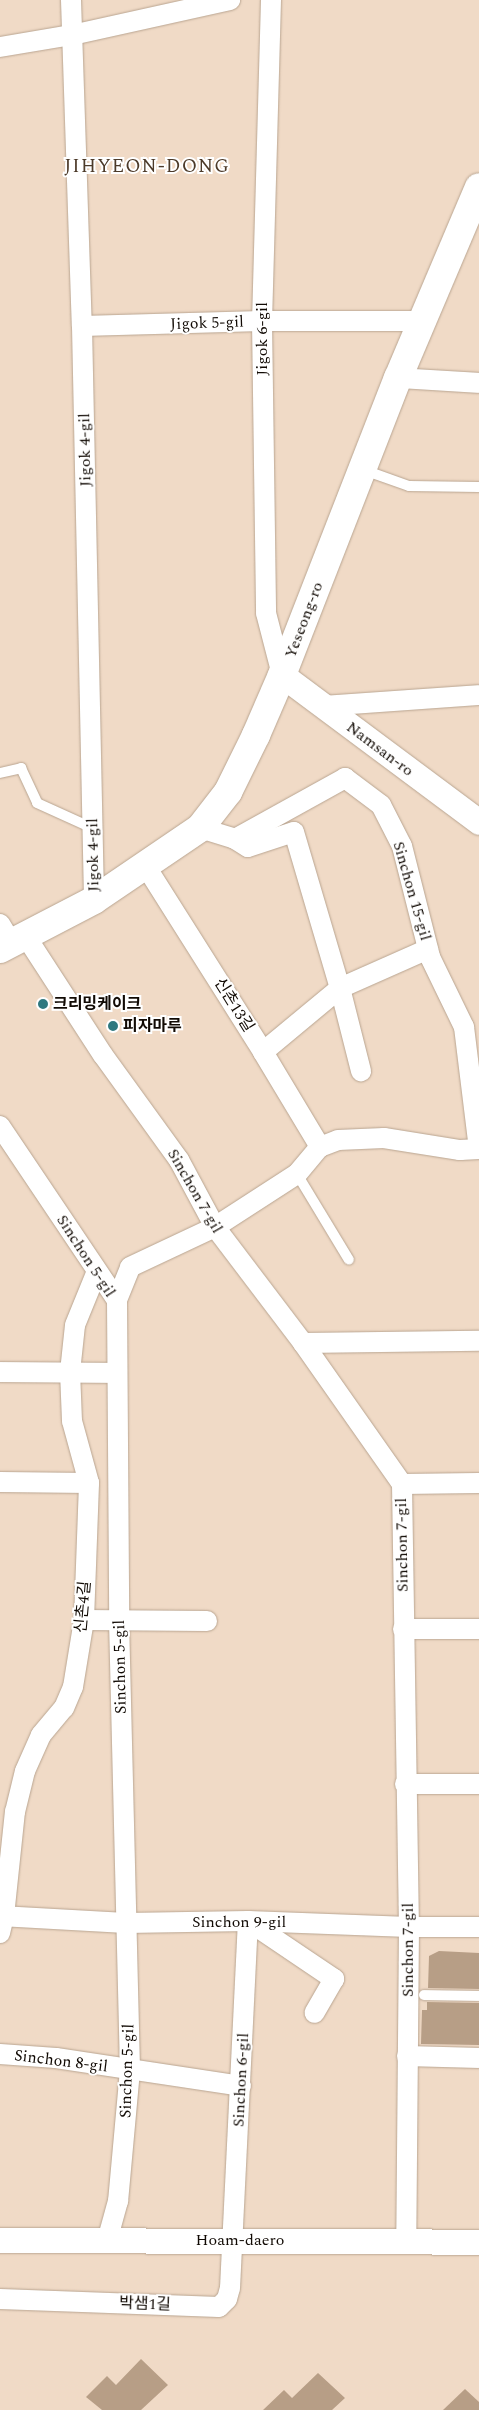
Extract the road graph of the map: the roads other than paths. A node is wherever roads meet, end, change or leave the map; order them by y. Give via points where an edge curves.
1 (71, 0) edge
2 (230, 0) edge
3 (271, 0) edge
4 (72, 35) junction
5 (0, 47) edge
6 (479, 187) edge
7 (262, 321) junction
8 (421, 321) junction
9 (82, 326) junction
10 (398, 378) junction
11 (479, 383) edge
12 (363, 469) junction
13 (479, 487) edge
14 (282, 675) junction
15 (479, 696) edge
16 (322, 706) junction
17 (0, 772) edge
18 (479, 822) edge
19 (92, 828) junction
20 (200, 828) junction
21 (235, 838) junction
22 (145, 865) junction
23 (94, 900) junction
24 (9, 938) edge
25 (428, 949) junction
26 (340, 988) junction
27 (263, 1052) junction
28 (360, 1071) dead end
29 (0, 1126) edge
30 (320, 1147) junction
31 (479, 1149) edge
32 (297, 1174) junction
33 (214, 1227) junction
34 (349, 1260) dead end
35 (97, 1271) junction
36 (117, 1300) junction
37 (479, 1341) edge
38 (303, 1343) junction
39 (0, 1372) edge
40 (70, 1372) junction
41 (116, 1373) junction
42 (0, 1482) edge
43 (89, 1483) junction
44 (479, 1483) edge
45 (402, 1484) junction
46 (84, 1620) junction
47 (119, 1620) junction
48 (207, 1621) dead end
49 (403, 1629) junction
50 (479, 1630) edge
51 (405, 1784) junction
52 (479, 1784) edge
53 (248, 1921) junction
54 (1, 1922) edge
55 (126, 1923) junction
56 (408, 1927) junction
57 (479, 1927) edge
58 (424, 1995) dead end
59 (479, 1996) edge
60 (314, 2013) dead end
61 (0, 2054) edge
62 (407, 2056) junction
63 (479, 2058) edge
64 (130, 2070) junction
65 (241, 2086) junction
66 (0, 2240) edge
67 (233, 2240) junction
68 (107, 2241) junction
69 (406, 2242) junction
70 (479, 2242) edge
71 (0, 2299) edge

1 - 4 street, Jigok 4-gil
2 - 4 street
3 - 7 street, Jigok 6-gil
4 - 5 street
4 - 9 street, Jigok 4-gil
6 - 8 main road, Yeseong-ro
7 - 8 street, Jigok 5-gil
7 - 9 street, Jigok 5-gil
7 - 14 street, Jigok 6-gil via 266,613
8 - 10 main road, Yeseong-ro
9 - 19 street, Jigok 4-gil
10 - 11 street
10 - 12 main road, Yeseong-ro
12 - 13 lane via 409,486
12 - 14 main road, Yeseong-ro
14 - 16 street, Namsan-ro
14 - 20 main road, Yeseong-ro via 228,792
15 - 16 street
16 - 18 street, Namsan-ro
17 - 19 lane via 22,768 37,803
19 - 23 street, Jigok 4-gil
20 - 21 street
20 - 22 main road, Yeseong-ro
21 - 25 street, Sinchon 15-gil via 345,778 381,805 402,846
21 - 26 street via 248,848 294,832
22 - 23 main road, Yeseong-ro
22 - 27 street, 신촌13길
23 - 24 main road, Yeseong-ro
24 - 33 street, Sinchon 7-gil via 103,1055 179,1160
25 - 26 street
25 - 31 street, Sinchon 15-gil via 464,1027
26 - 27 street
26 - 28 street
27 - 30 street, 신촌13길
29 - 35 street, Sinchon 5-gil
30 - 31 street via 338,1140 384,1138 460,1150
30 - 32 street
32 - 33 street
32 - 34 lane
33 - 36 street via 130,1267
33 - 38 street, Sinchon 7-gil
35 - 36 street, Sinchon 5-gil
35 - 40 street, 신촌4길 via 75,1325
36 - 41 street, Sinchon 5-gil
37 - 38 street
38 - 45 street, Sinchon 7-gil
39 - 40 street
40 - 41 street
40 - 43 street, 신촌4길 via 72,1421
41 - 47 street, Sinchon 5-gil
42 - 43 street
43 - 46 street, 신촌4길
44 - 45 street
45 - 49 street, Sinchon 7-gil
46 - 47 street
46 - 54 street, 신촌4길 via 73,1687 64,1708 41,1735 26,1770 15,1812
47 - 48 street
47 - 55 street, Sinchon 5-gil
49 - 50 street
49 - 51 street, Sinchon 7-gil
51 - 52 street
51 - 56 street, Sinchon 7-gil
53 - 55 street, Sinchon 9-gil
53 - 56 street, Sinchon 9-gil
53 - 60 street via 334,1980
53 - 65 street, Sinchon 6-gil
54 - 55 street, Sinchon 9-gil
55 - 64 street, Sinchon 5-gil
56 - 57 street, Sinchon 9-gil
56 - 62 street, Sinchon 7-gil
58 - 59 lane
61 - 64 street, Sinchon 8-gil via 56,2058
62 - 63 street
62 - 69 street, Sinchon 7-gil
64 - 65 street, Sinchon 8-gil
64 - 68 street, Sinchon 5-gil via 118,2201
65 - 67 street, Sinchon 6-gil
66 - 68 street, Hoam-daero
67 - 68 street, Hoam-daero
67 - 69 street, Hoam-daero
67 - 71 street, 박샘1길 via 230,2288 227,2299 218,2307
69 - 70 street, Hoam-daero

